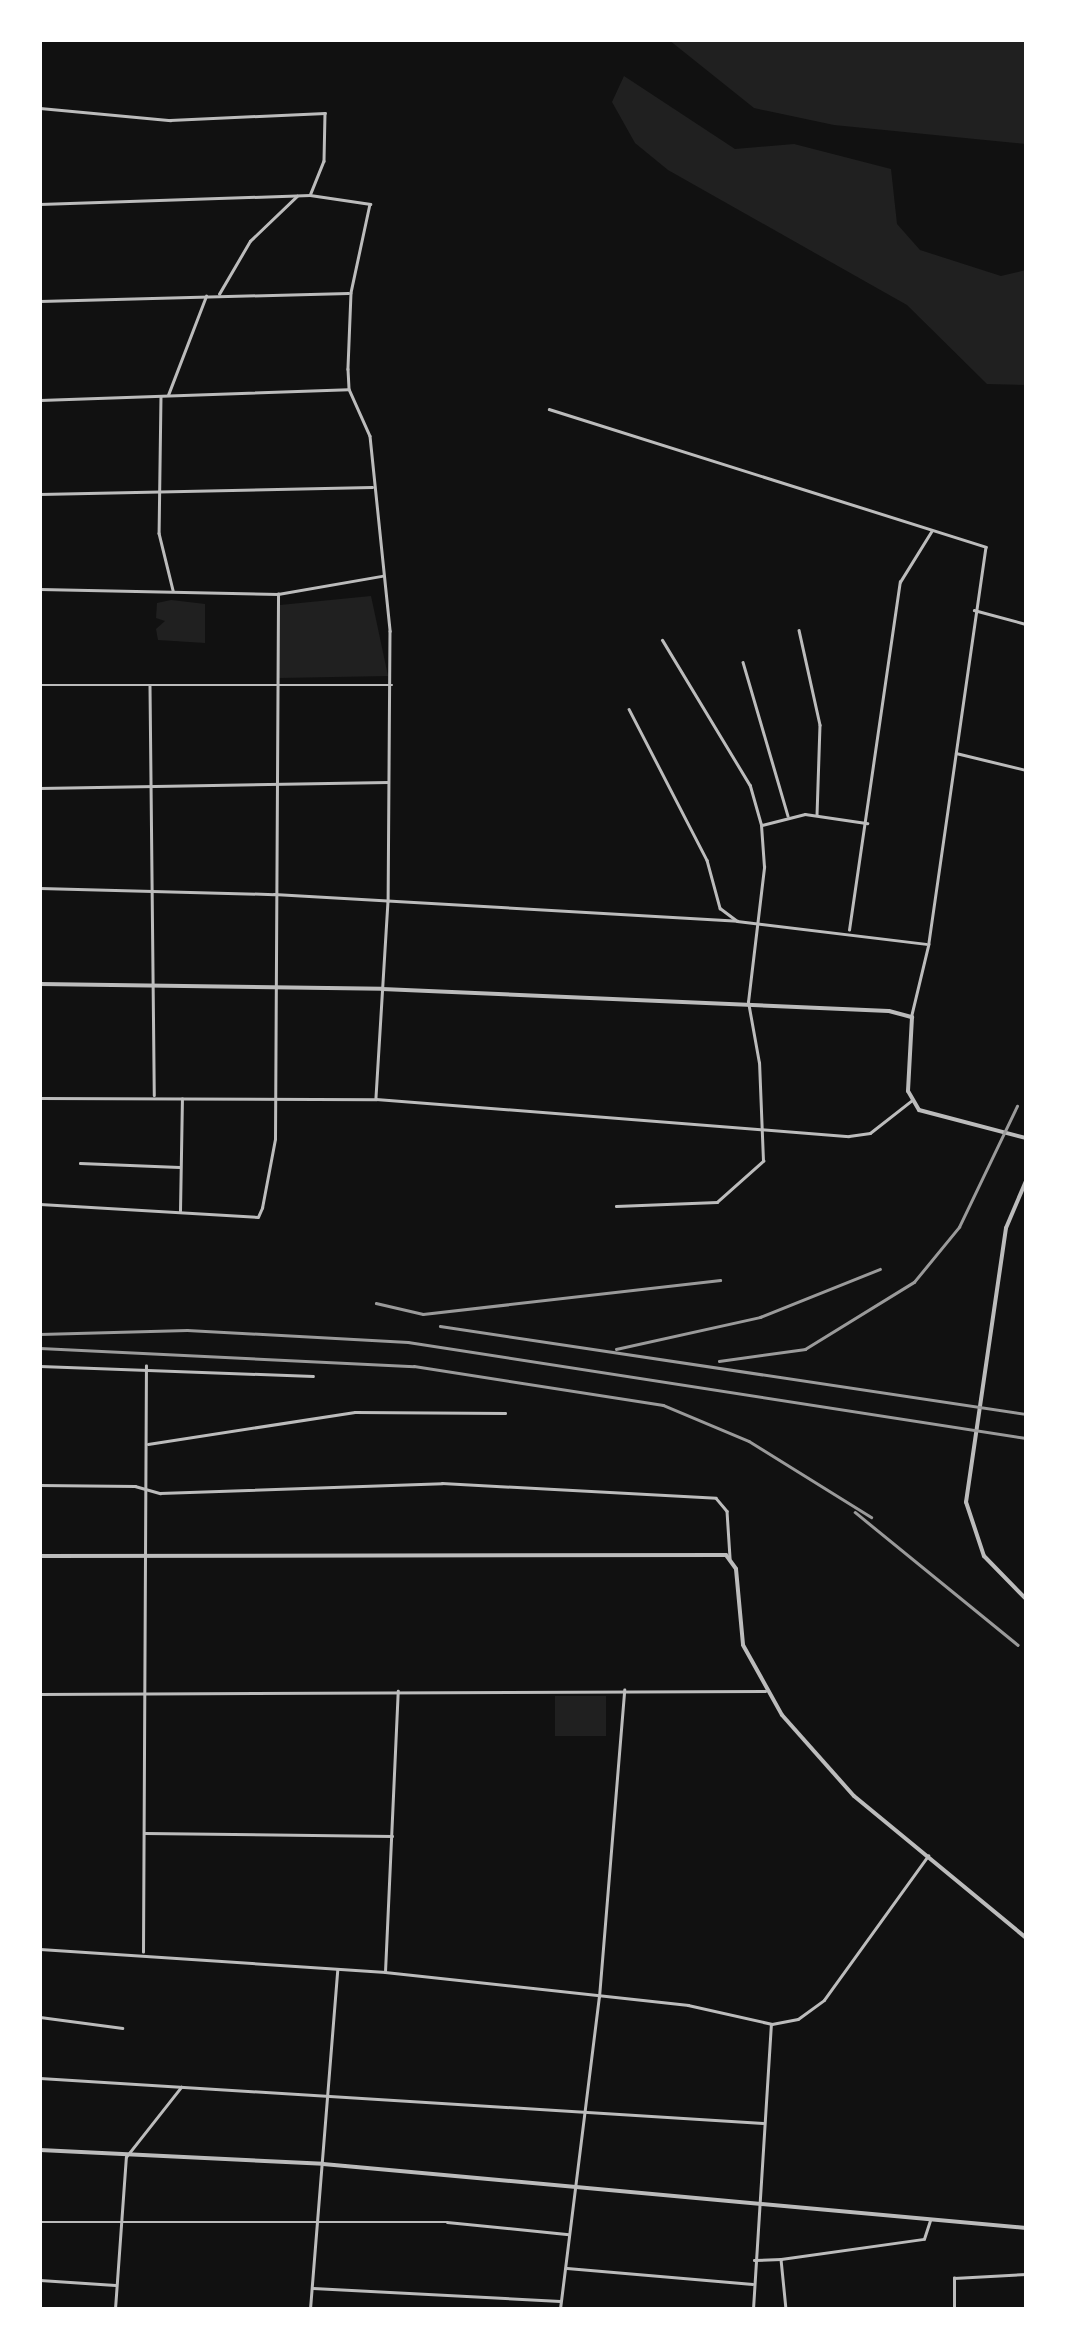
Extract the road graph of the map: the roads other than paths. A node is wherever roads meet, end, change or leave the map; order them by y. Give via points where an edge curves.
1 (40, 108) edge
2 (310, 195) junction
3 (297, 196) junction
4 (40, 204) edge
5 (352, 293) junction
6 (206, 296) junction
7 (218, 296) junction
8 (40, 301) edge
9 (349, 388) junction
10 (164, 396) junction
11 (40, 400) edge
12 (549, 409) dead end
13 (374, 487) junction
14 (157, 492) junction
15 (40, 494) edge
16 (932, 530) junction
17 (384, 575) junction
18 (40, 588) edge
19 (173, 591) junction
20 (278, 594) junction
21 (974, 610) junction
22 (1026, 624) edge
23 (800, 630) dead end
24 (662, 640) dead end
25 (744, 662) dead end
26 (277, 683) junction
27 (40, 685) edge
28 (392, 685) junction
29 (150, 686) junction
30 (629, 709) dead end
31 (954, 752) junction
32 (1026, 770) edge
33 (391, 782) junction
34 (276, 785) junction
35 (150, 786) junction
36 (40, 788) edge
37 (817, 814) junction
38 (788, 816) junction
39 (868, 823) junction
40 (761, 825) junction
41 (40, 888) edge
42 (148, 892) junction
43 (274, 894) junction
44 (388, 901) junction
45 (737, 921) junction
46 (758, 922) junction
47 (849, 932) junction
48 (929, 944) junction
49 (40, 984) edge
50 (151, 986) junction
51 (273, 986) junction
52 (382, 989) junction
53 (748, 1002) junction
54 (912, 1016) junction
55 (40, 1098) edge
56 (154, 1098) junction
57 (182, 1098) junction
58 (274, 1098) junction
59 (376, 1099) junction
60 (912, 1101) junction
61 (763, 1128) junction
62 (1026, 1138) edge
63 (80, 1163) dead end
64 (181, 1167) junction
65 (1026, 1181) edge
66 (40, 1204) edge
67 (616, 1206) dead end
68 (180, 1212) junction
69 (40, 1366) edge
70 (146, 1366) junction
71 (313, 1376) dead end
72 (505, 1413) dead end
73 (147, 1444) junction
74 (40, 1485) edge
75 (144, 1488) junction
76 (144, 1554) junction
77 (40, 1556) edge
78 (730, 1558) junction
79 (1026, 1599) edge
80 (624, 1689) junction
81 (398, 1690) junction
82 (765, 1690) junction
83 (144, 1692) junction
84 (40, 1694) edge
85 (144, 1833) junction
86 (393, 1836) junction
87 (928, 1856) junction
88 (1026, 1938) edge
89 (40, 1949) edge
90 (143, 1954) junction
91 (338, 1968) junction
92 (385, 1972) junction
93 (599, 1996) junction
94 (40, 2017) edge
95 (772, 2024) junction
96 (122, 2028) dead end
97 (40, 2078) edge
98 (181, 2086) junction
99 (327, 2096) junction
100 (583, 2109) junction
101 (763, 2123) junction
102 (40, 2150) edge
103 (126, 2157) junction
104 (323, 2164) junction
105 (576, 2188) junction
106 (755, 2208) junction
107 (315, 2220) junction
108 (930, 2221) junction
109 (40, 2222) edge
110 (121, 2225) junction
111 (1026, 2228) edge
112 (568, 2234) junction
113 (781, 2259) junction
114 (754, 2260) junction
115 (567, 2268) junction
116 (1026, 2274) edge
117 (40, 2280) edge
118 (753, 2284) junction
119 (116, 2285) junction
120 (312, 2288) junction
121 (560, 2301) junction
122 (114, 2309) edge
123 (310, 2309) edge
124 (560, 2309) edge
125 (753, 2309) edge
126 (786, 2309) edge
127 (954, 2309) edge

1 - 2 street via 170,120 325,114 324,161
2 - 3 street
2 - 5 street via 370,204
3 - 4 street
3 - 7 street via 250,241
5 - 7 street
5 - 9 street
6 - 7 street
6 - 8 street
6 - 10 street
9 - 10 street
9 - 13 street via 370,436
10 - 11 street
10 - 14 street
12 - 16 street
13 - 14 street
13 - 17 street
14 - 15 street
14 - 19 street
16 - 21 street via 986,547
16 - 39 street via 900,582
17 - 20 street via 348,587
17 - 28 street
18 - 19 street
19 - 20 street
20 - 26 street
21 - 22 street
21 - 31 street
23 - 37 street via 820,726
24 - 40 street via 750,786
25 - 38 street
26 - 28 street
26 - 29 street
26 - 34 street
27 - 29 street
28 - 33 street
29 - 35 street
30 - 45 street via 707,860 720,908
31 - 32 street
31 - 48 street
33 - 34 street
33 - 44 street
34 - 35 street
34 - 43 street
35 - 36 street
35 - 42 street
37 - 38 street
37 - 39 street
38 - 40 street
39 - 47 street
40 - 46 street
41 - 42 street
42 - 43 street
42 - 50 street
43 - 44 street
43 - 51 street
44 - 45 street
44 - 52 street
45 - 46 street
46 - 47 street
46 - 53 street
47 - 48 street
48 - 54 street
49 - 50 street
50 - 51 street
50 - 56 street
51 - 52 street
51 - 58 street
52 - 53 street
52 - 59 street
53 - 54 street
53 - 61 street
54 - 60 street
55 - 56 street
56 - 57 street
57 - 58 street
57 - 64 street
58 - 59 street
58 - 68 street via 270,1177 258,1217
59 - 61 street
60 - 61 street via 865,1135
60 - 62 street via 930,1115
61 - 67 street via 761,1167 717,1202
63 - 64 street
64 - 68 street
65 - 79 street via 1006,1228 979,1390 970,1528 984,1556
66 - 68 street
69 - 70 street
70 - 71 street
70 - 73 street
72 - 73 street via 356,1412
73 - 75 street
74 - 75 street
75 - 76 street
75 - 78 street via 442,1482 716,1498 728,1511
76 - 77 street
76 - 78 street
76 - 83 street
78 - 82 street via 740,1636
80 - 81 street
80 - 82 street
80 - 93 street
81 - 83 street
81 - 86 street
82 - 87 street via 830,1772
83 - 84 street
83 - 85 street
85 - 86 street
85 - 90 street
86 - 92 street
87 - 88 street
87 - 95 street via 824,2000 798,2018
89 - 90 street
90 - 91 street
91 - 92 street
91 - 99 street
92 - 93 street
93 - 95 street via 720,2010
93 - 100 street
94 - 96 street
95 - 101 street
97 - 98 street
98 - 99 street
98 - 103 street
99 - 100 street
99 - 104 street
100 - 101 street
100 - 105 street
101 - 106 street
102 - 103 street
103 - 104 street
103 - 110 street
104 - 105 street
104 - 107 street
105 - 106 street
105 - 112 street
106 - 108 street
106 - 114 street
107 - 110 street
107 - 112 street via 447,2222
107 - 120 street
108 - 111 street
108 - 113 street via 924,2239
109 - 110 street
110 - 119 street
112 - 115 street
113 - 114 street
113 - 126 street
114 - 118 street
115 - 118 street
115 - 121 street
116 - 127 street via 954,2278
117 - 119 street
118 - 125 street
119 - 122 street
120 - 121 street
120 - 123 street
121 - 124 street

